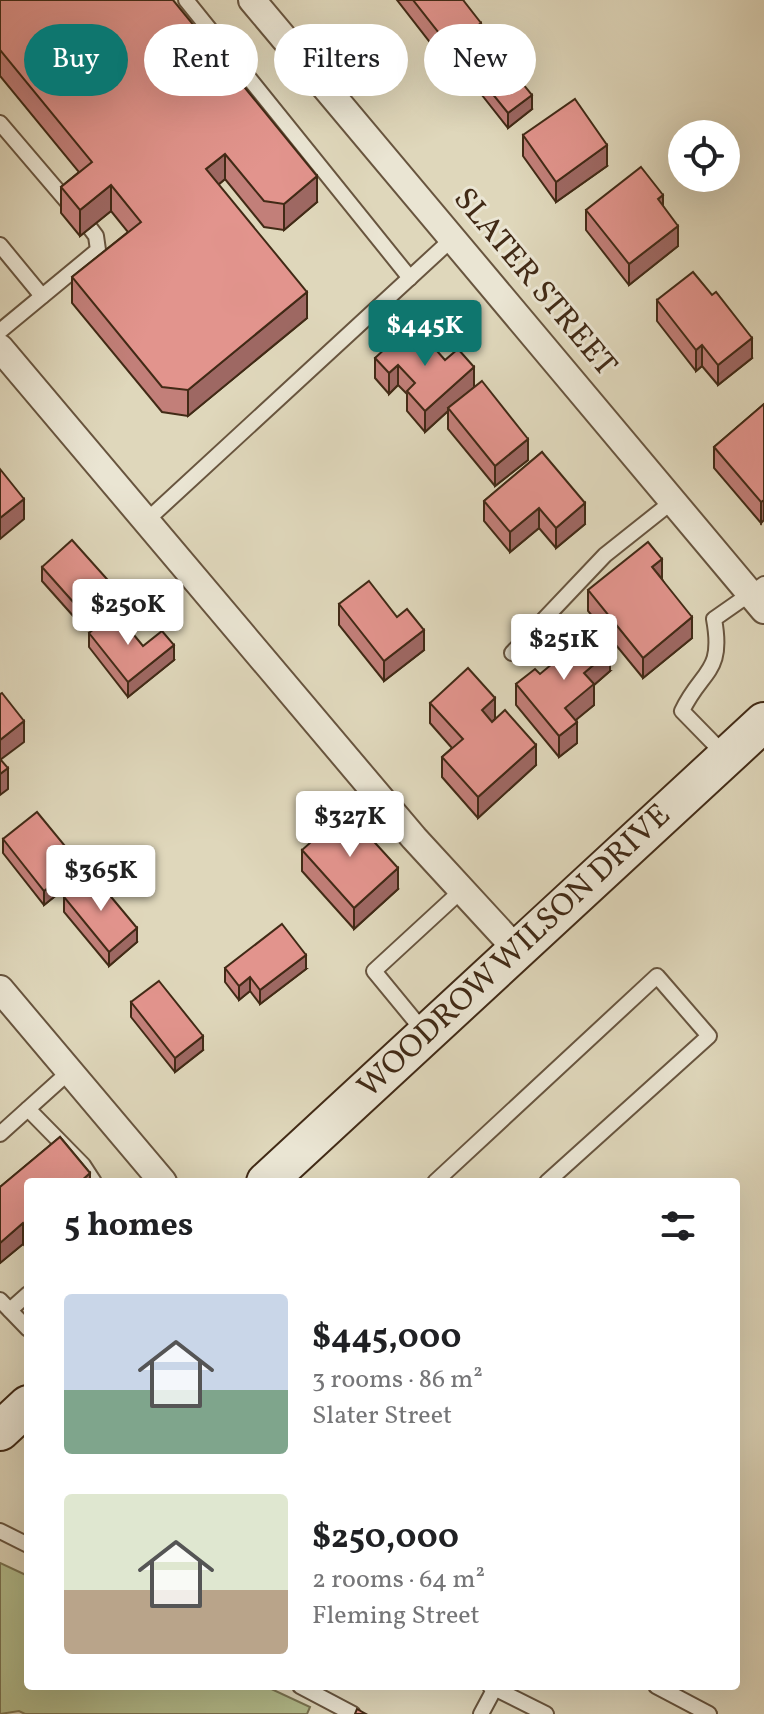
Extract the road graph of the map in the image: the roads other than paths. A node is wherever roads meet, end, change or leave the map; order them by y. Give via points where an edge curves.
1 (186, 0) edge
2 (257, 1) edge
3 (0, 123) edge
4 (70, 205) edge
5 (90, 228) edge
6 (452, 239) junction
7 (0, 245) edge
8 (410, 278) junction
9 (42, 296) junction
10 (0, 345) edge
11 (673, 501) junction
12 (146, 521) junction
13 (760, 596) edge
14 (512, 653) dead end
15 (764, 722) edge
16 (726, 756) junction
17 (462, 890) junction
18 (518, 951) junction
19 (0, 989) edge
20 (427, 1035) junction
21 (70, 1071) junction
22 (28, 1109) junction
23 (0, 1134) edge
24 (91, 1178) edge
25 (160, 1178) edge
26 (270, 1178) edge
27 (439, 1178) edge
28 (551, 1178) edge
29 (24, 1296) edge
30 (5, 1305) edge
31 (24, 1325) edge
32 (24, 1409) edge
33 (0, 1431) edge
34 (0, 1531) edge
35 (24, 1543) edge
36 (308, 1690) edge
37 (492, 1690) edge
38 (499, 1690) edge
39 (664, 1690) edge
40 (353, 1714) edge
41 (481, 1714) edge
42 (546, 1714) edge
43 (709, 1714) edge

1 - 8 lane
2 - 6 street, SLATER STREET
3 - 4 lane
5 - 9 lane via 98,250
6 - 8 lane
6 - 11 street, SLATER STREET
7 - 9 lane
8 - 12 lane
9 - 10 lane
10 - 12 street
11 - 13 street, SLATER STREET
11 - 14 lane via 605,555
12 - 17 street
13 - 16 lane via 714,619 719,643 713,666 682,711
15 - 16 main road, WOODROW WILSON DRIVE
16 - 18 main road, WOODROW WILSON DRIVE
17 - 18 street
17 - 20 lane via 374,971
18 - 20 main road, WOODROW WILSON DRIVE
19 - 21 street
20 - 26 main road, WOODROW WILSON DRIVE
21 - 22 lane
21 - 25 street
22 - 23 lane
22 - 24 lane
27 - 28 lane via 657,976 709,1036
29 - 30 lane
30 - 31 lane
32 - 33 main road
34 - 35 lane
36 - 40 lane
37 - 41 lane
38 - 42 lane
39 - 43 lane

